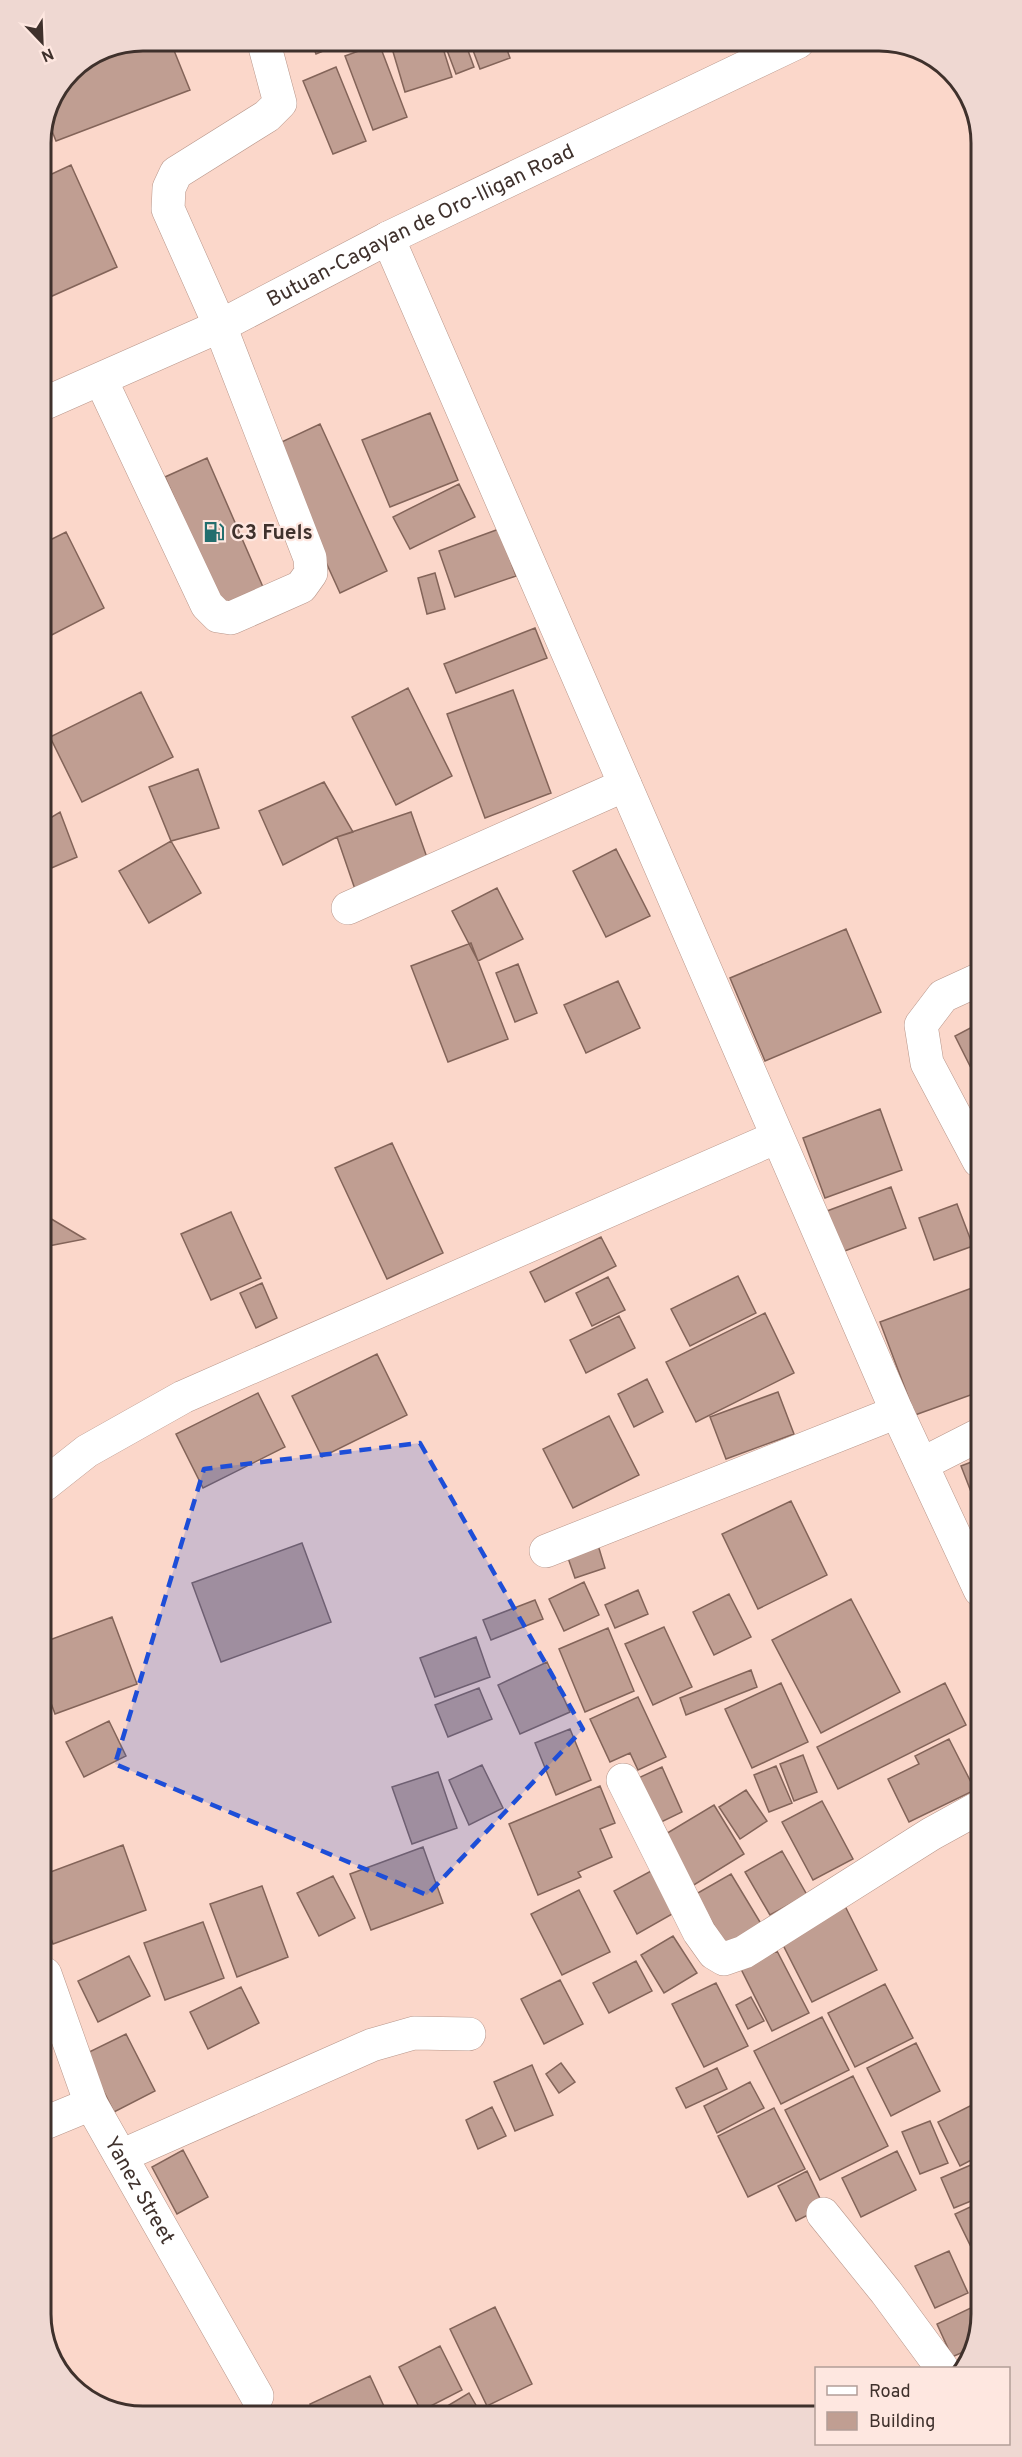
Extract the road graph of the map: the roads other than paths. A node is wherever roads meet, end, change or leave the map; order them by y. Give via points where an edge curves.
1 (266, 51) edge
2 (779, 51) edge
3 (388, 238) junction
4 (220, 326) junction
5 (101, 380) junction
6 (51, 401) edge
7 (625, 785) junction
8 (348, 908) dead end
9 (971, 983) edge
10 (777, 1137) junction
11 (971, 1146) edge
12 (897, 1412) junction
13 (971, 1439) edge
14 (922, 1464) junction
15 (51, 1479) edge
16 (546, 1551) dead end
17 (971, 1570) edge
18 (623, 1780) dead end
19 (971, 1812) edge
20 (51, 1991) edge
21 (469, 2034) dead end
22 (91, 2104) junction
23 (51, 2121) edge
24 (121, 2156) junction
25 (823, 2214) dead end
26 (941, 2367) edge
27 (257, 2396) dead end

1 - 4 main road via 280,103 267,116 176,173 169,188 168,209
2 - 3 main road, Butuan-Cagayan de Oro-Iligan Road
3 - 4 main road, Butuan-Cagayan de Oro-Iligan Road
3 - 7 main road
4 - 5 main road, Butuan-Cagayan de Oro-Iligan Road
4 - 5 main road via 310,558 311,573 301,587 231,618 218,616 207,605
5 - 6 main road, Butuan-Cagayan de Oro-Iligan Road
7 - 8 main road
7 - 10 main road
9 - 11 main road via 943,996 921,1025 927,1063
10 - 12 main road
10 - 15 main road via 183,1397 87,1451
12 - 14 main road
12 - 16 main road
13 - 14 main road
14 - 17 main road
18 - 19 main road via 699,1932 714,1953 724,1959 744,1952
20 - 22 main road, Yanez Street
21 - 24 main road via 414,2033 372,2045
22 - 23 main road
22 - 24 main road, Yanez Street
24 - 27 main road, Yanez Street
25 - 26 main road

